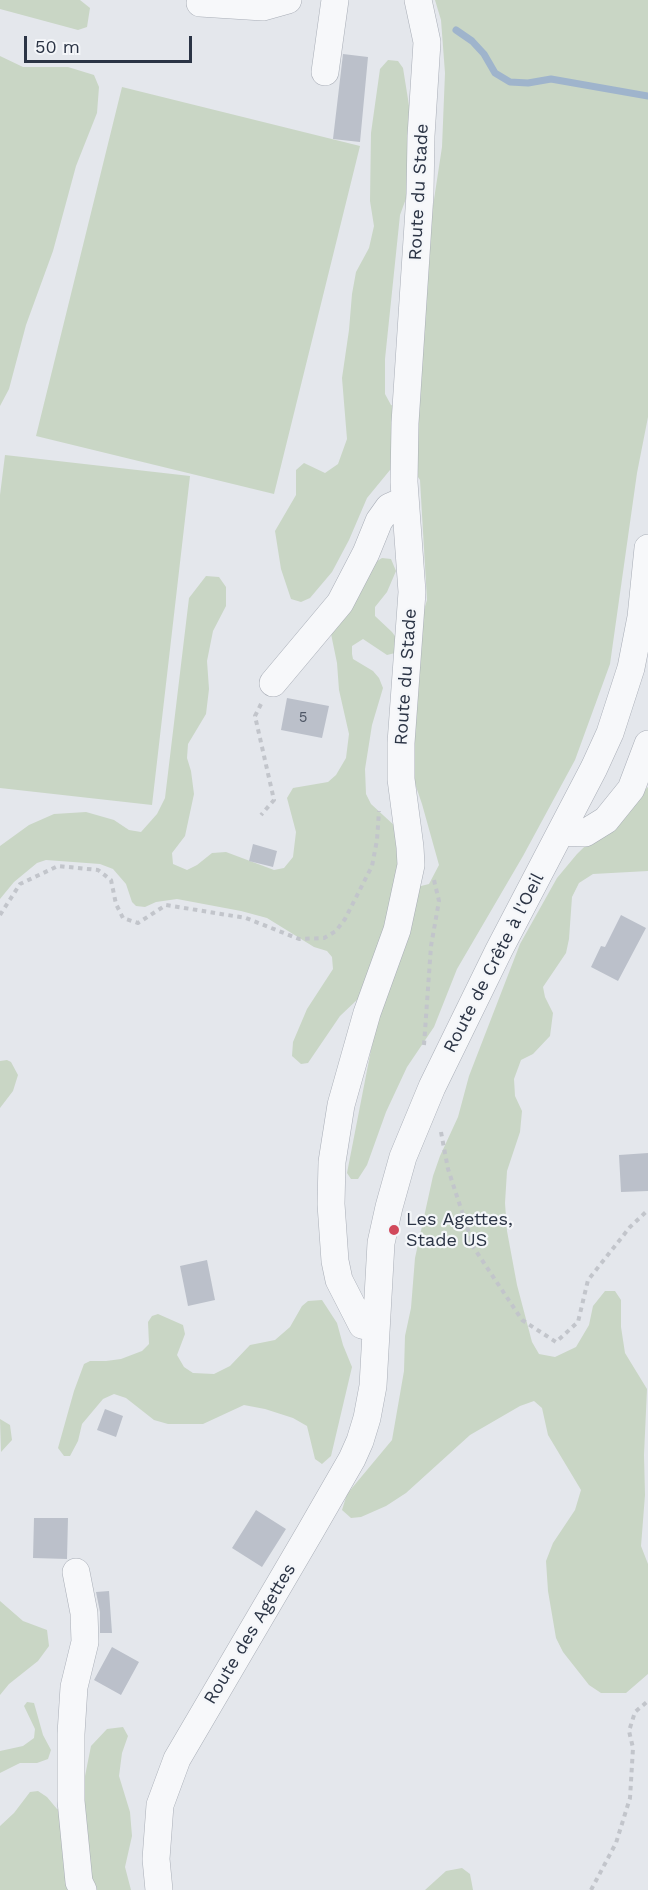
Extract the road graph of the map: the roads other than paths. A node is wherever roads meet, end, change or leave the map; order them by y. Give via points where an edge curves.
1 (288, 0) edge
2 (335, 0) edge
3 (418, 0) edge
4 (200, 3) dead end
5 (325, 72) dead end
6 (405, 500) junction
7 (648, 548) edge
8 (644, 619) edge
9 (273, 683) road end
10 (648, 744) edge
11 (561, 832) junction
12 (375, 1328) junction
13 (373, 1386) joint
14 (76, 1572) dead end
15 (83, 1890) edge
16 (159, 1890) edge

1 - 4 street via 264,7
2 - 5 street
3 - 6 street, Route du Stade via 427,42 405,423
6 - 9 street via 389,507 340,603
6 - 12 street, Route du Stade via 412,592 401,779 411,865 397,930 367,1013 341,1105 332,1162 334,1261 339,1280 362,1324
7 - 8 street, Route de Crête à l'Oeil
8 - 11 street, Route de Crête à l'Oeil via 619,710
10 - 11 street via 631,789 606,820 585,833
11 - 12 street, Route de Crête à l'Oeil via 432,1087 403,1157 388,1207 379,1260
12 - 13 street, Route de Crête à l'Oeil
13 - 16 street, Route des Agettes via 364,1430 352,1459 167,1781 157,1829
14 - 15 street via 85,1642 74,1687 71,1801

